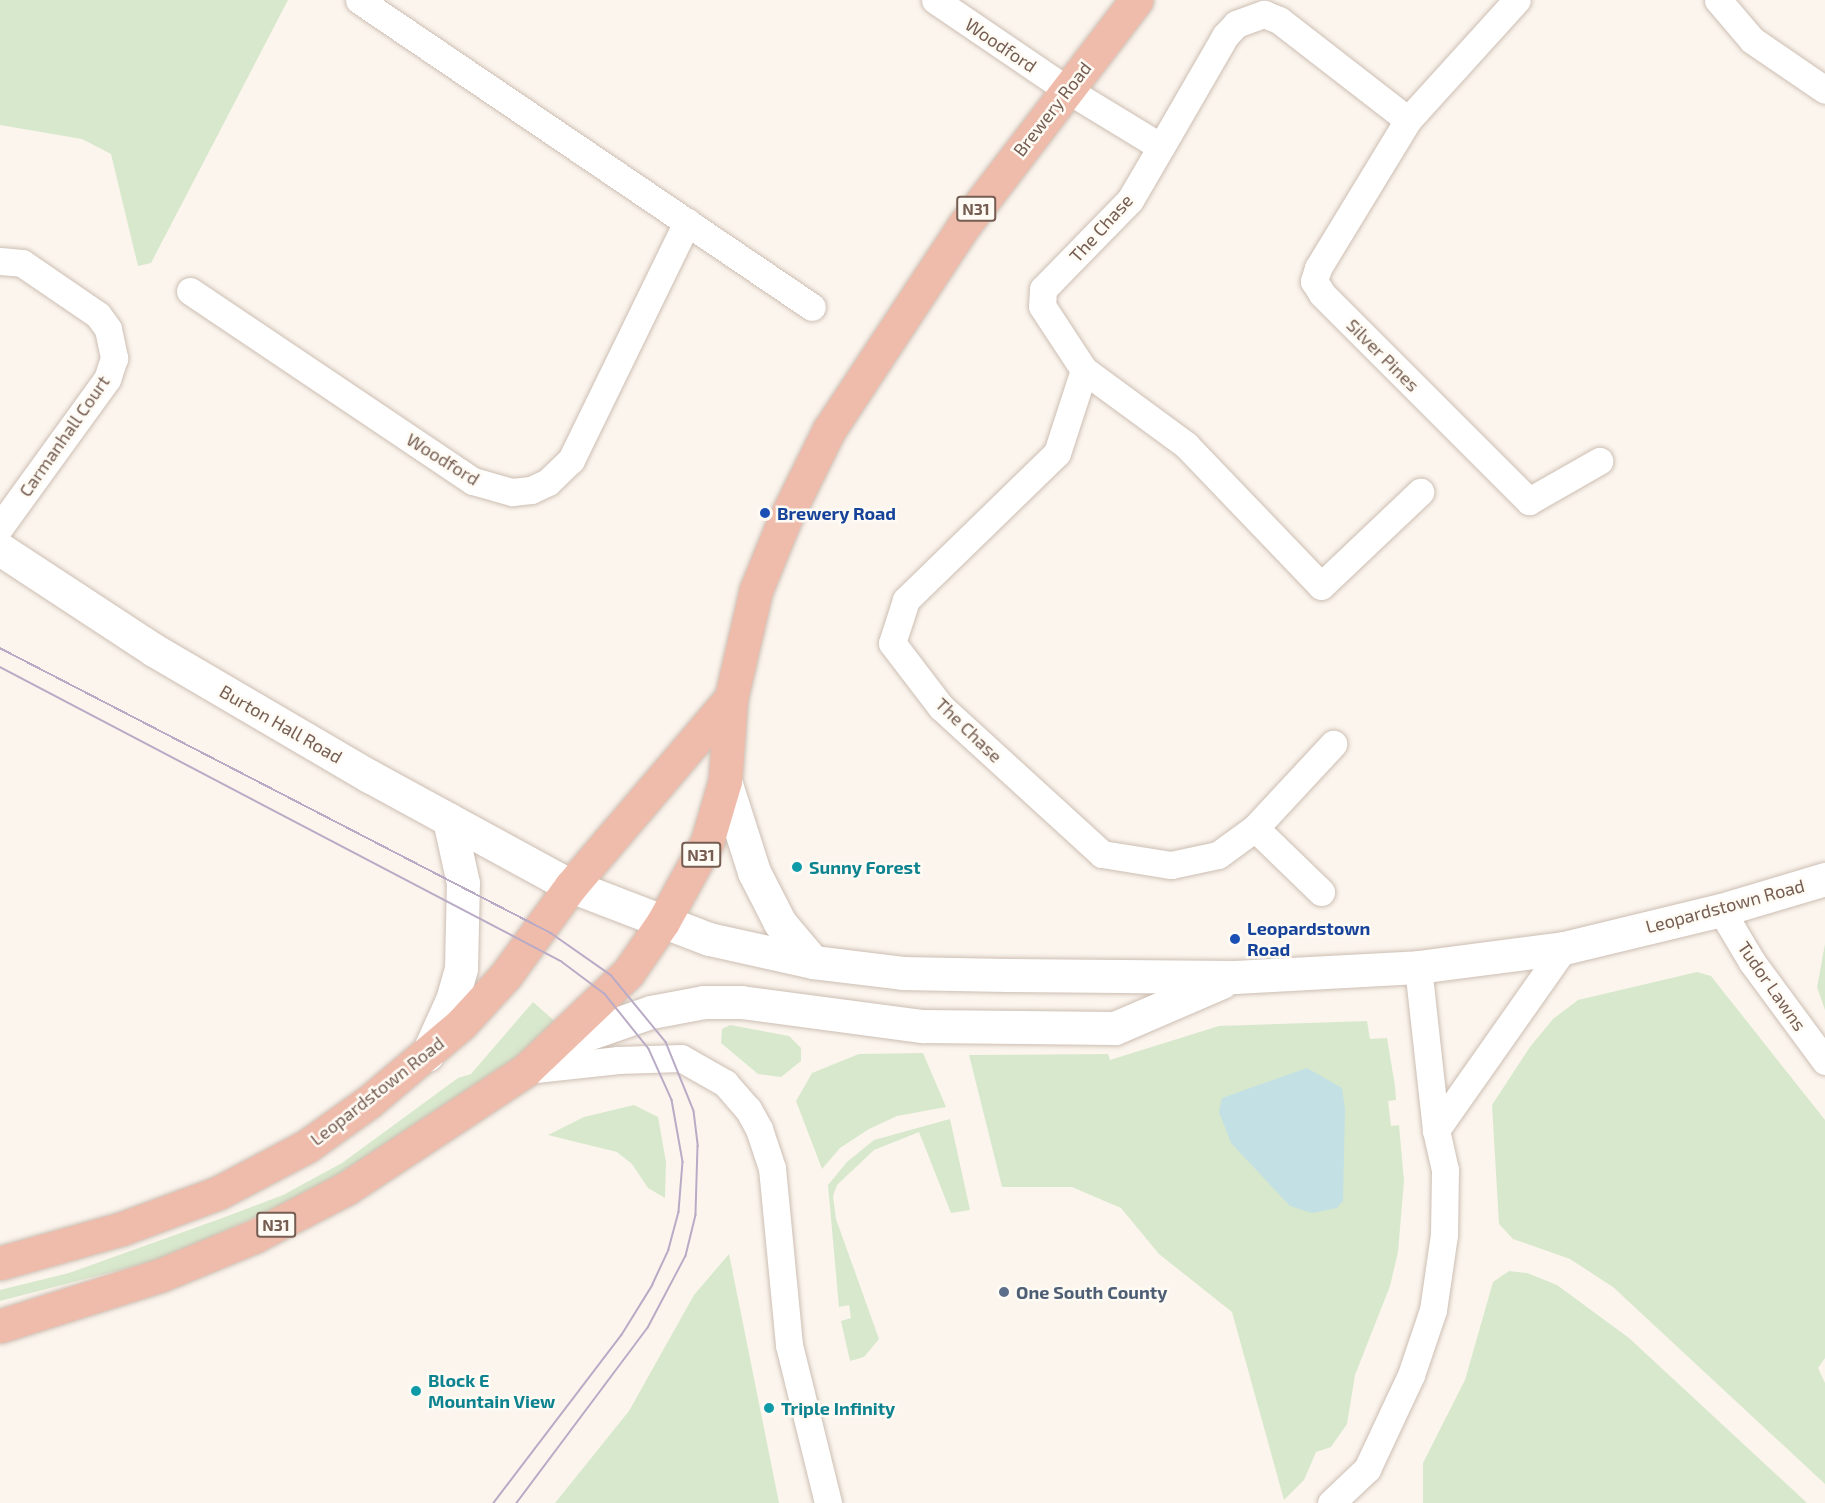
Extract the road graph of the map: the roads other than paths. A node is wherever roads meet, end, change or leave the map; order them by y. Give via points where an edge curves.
1 (359, 0) edge
2 (935, 0) edge
3 (1136, 0) edge
4 (1517, 0) edge
5 (1718, 0) edge
6 (1066, 90) junction
7 (1825, 90) edge
8 (1408, 120) junction
9 (1161, 147) junction
10 (687, 222) junction
11 (0, 261) edge
12 (190, 291) dead end
13 (812, 307) dead end
14 (1084, 370) junction
15 (1599, 461) dead end
16 (1420, 492) dead end
17 (0, 527) edge
18 (0, 549) edge
19 (731, 698) junction
20 (1333, 744) dead end
21 (725, 781) junction
22 (448, 819) junction
23 (1255, 828) junction
24 (1825, 879) edge
25 (571, 886) junction
26 (1321, 892) dead end
27 (1721, 910) junction
28 (663, 922) junction
29 (1564, 948) junction
30 (813, 962) junction
31 (1418, 966) junction
32 (1235, 976) junction
33 (556, 1045) junction
34 (427, 1054) junction
35 (1825, 1061) edge
36 (526, 1070) junction
37 (1436, 1130) junction
38 (0, 1263) edge
39 (0, 1326) edge
40 (828, 1503) edge
41 (1331, 1503) edge

1 - 10 street
2 - 6 street, Woodford
3 - 6 highway, Brewery Road / N31
4 - 8 street, Silver Pines via 1431,90
5 - 7 street via 1752,40
6 - 9 street
6 - 19 highway, Brewery Road / N31 via 965,224 829,430 784,521 756,590
8 - 9 street via 1279,20 1264,14 1236,24 1225,36
8 - 15 street, Silver Pines via 1318,268 1314,281 1322,294 1529,501
9 - 14 street, The Chase via 1130,200 1043,289 1042,306
10 - 12 street, Woodford via 571,460 548,482 531,490 512,492 473,481
10 - 13 street
11 - 17 street, Carmanhall Court via 22,263 98,315 108,329 114,358 107,379
14 - 16 street, The Chase via 1186,445 1321,586
14 - 23 street, The Chase via 1057,453 906,600 892,643 942,707 1102,854 1171,865 1218,855
18 - 22 main road, Burton Hall Road via 154,650
19 - 21 highway, Brewery Road / N31
19 - 25 highway, Brewery Road / N31
20 - 23 street, The Chase
21 - 28 highway, Brewery Road / N31 via 707,842
21 - 30 main road via 754,872 780,923
22 - 25 main road, Burton Hall Road
22 - 34 main road via 463,883 461,968 452,1000
23 - 26 street
24 - 27 main road, Leopardstown Road
25 - 28 main road, Leopardstown Road
25 - 34 highway, Leopardstown Road / N31 via 506,975
27 - 29 main road, Leopardstown Road
27 - 35 street, Tudor Lawns via 1752,962
28 - 30 main road, Leopardstown Road via 734,946
28 - 33 highway, N31 via 628,973
29 - 31 main road, Leopardstown Road
29 - 37 street
30 - 32 main road, Leopardstown Road via 903,973
31 - 32 main road, Leopardstown Road
31 - 37 street
32 - 33 main road via 1115,1028 922,1026 741,1002 704,1002 651,1012
33 - 36 highway, N31
34 - 38 highway, Leopardstown Road / N31 via 307,1146 218,1193 121,1229
36 - 39 highway, N31 via 368,1176 255,1236 161,1275
36 - 40 street via 681,1058 725,1083 748,1109 772,1168 788,1337
37 - 41 street via 1445,1181 1444,1235 1433,1310 1411,1375 1367,1469

